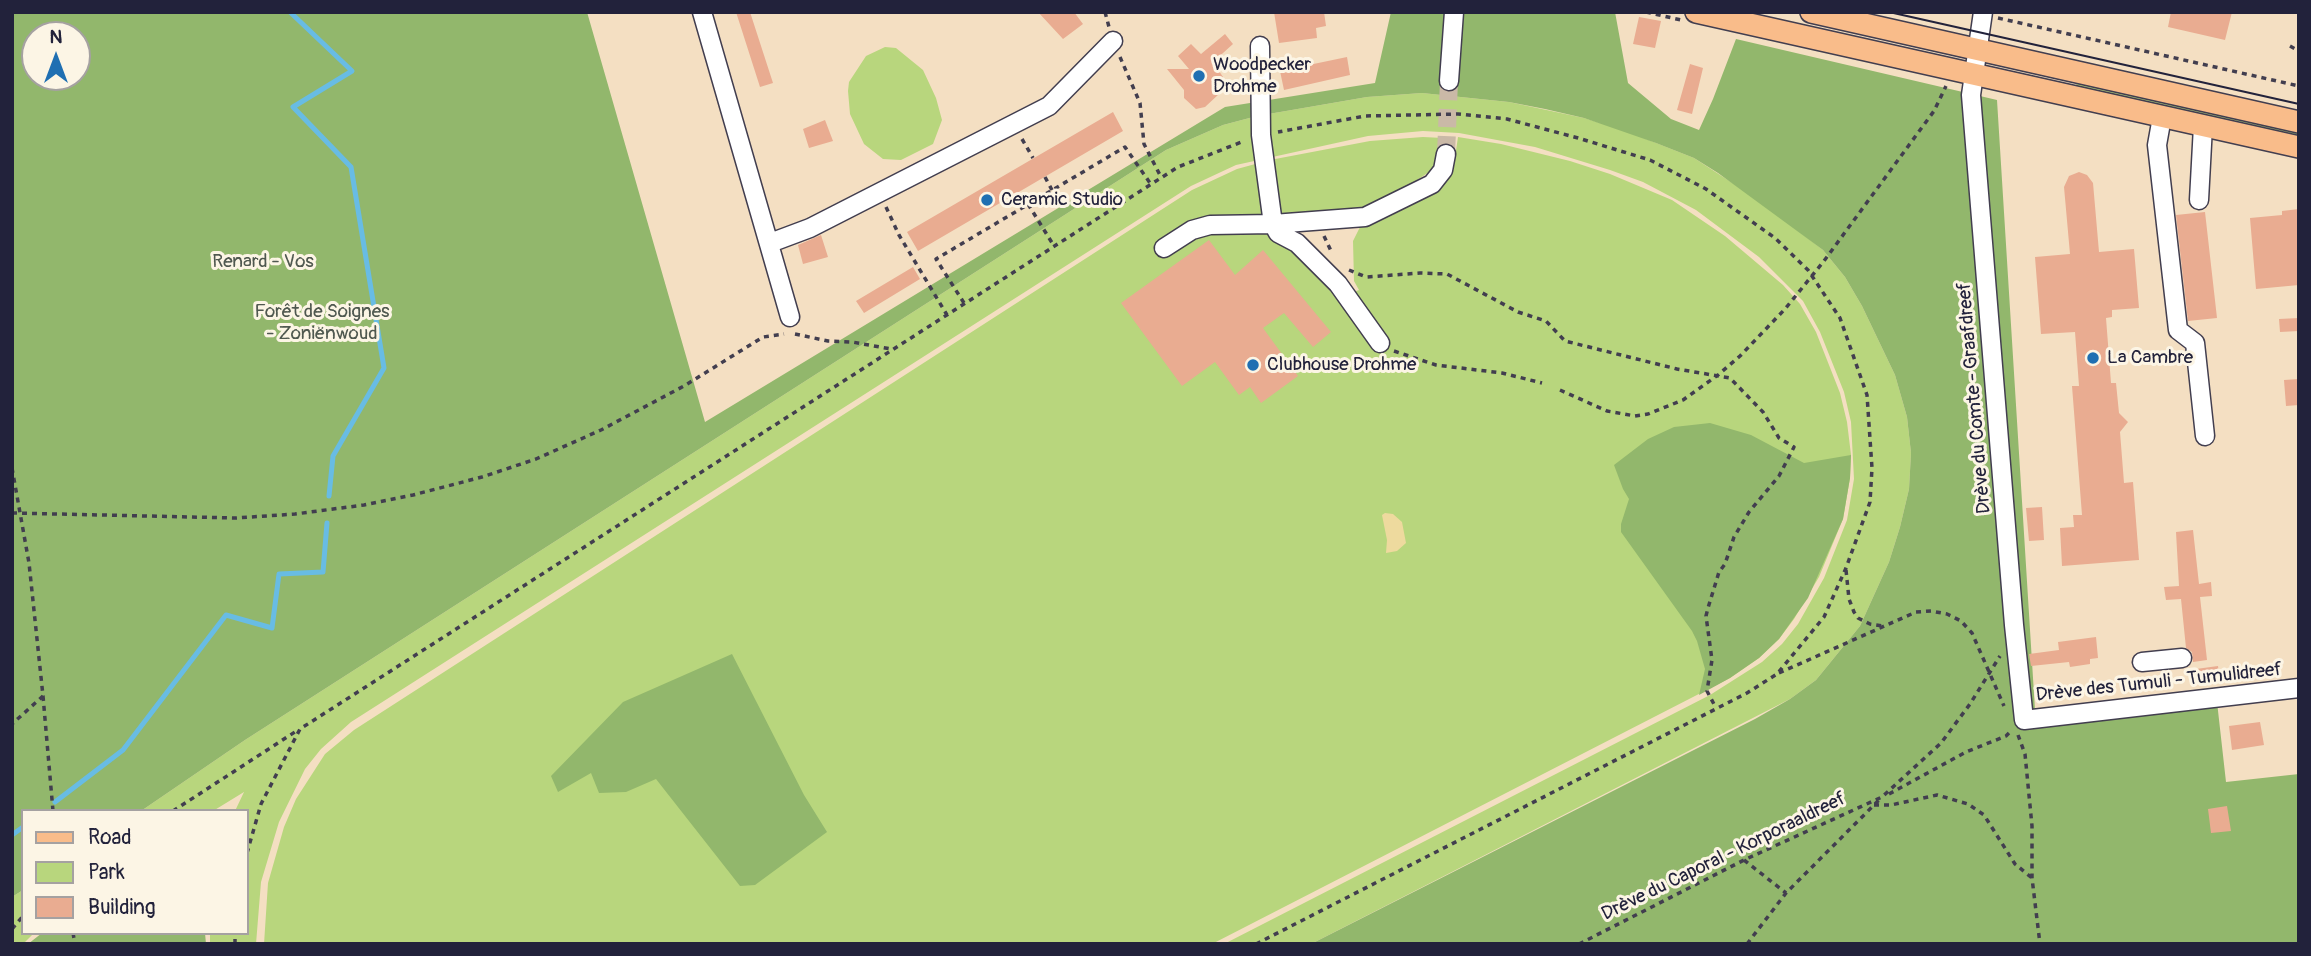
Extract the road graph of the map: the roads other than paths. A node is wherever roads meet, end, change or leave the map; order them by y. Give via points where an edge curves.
1 (702, 12) edge
2 (1454, 12) edge
3 (1696, 12) edge
4 (1811, 12) edge
5 (1983, 12) edge
6 (1113, 41) road end
7 (1260, 46) dead end
8 (1978, 50) junction
9 (1974, 74) junction
10 (1449, 81) tunnel mouth
11 (2162, 117) junction
12 (2299, 122) edge
13 (2203, 126) junction
14 (2299, 147) edge
15 (1446, 154) tunnel mouth
16 (2199, 200) dead end
17 (1273, 224) junction
18 (769, 243) junction
19 (1164, 248) dead end
20 (790, 317) dead end
21 (1381, 343) road end
22 (2205, 436) dead end
23 (2182, 658) dead end
24 (2143, 662) dead end
25 (2299, 688) edge
26 (2021, 727) joint

1 - 18 street
2 - 10 street
3 - 9 main road
4 - 8 main road
5 - 8 street, Drève du Comte - Graafdreef
6 - 18 street via 1049,106 810,228
7 - 17 street via 1261,135
8 - 9 street, Drève du Comte - Graafdreef
8 - 12 main road
9 - 11 main road
9 - 26 street, Drève du Comte - Graafdreef via 1971,95
11 - 13 main road
11 - 22 street via 2157,145 2178,330 2195,343
13 - 14 main road
13 - 16 street
15 - 17 street via 1443,170 1432,184 1365,217
17 - 19 street via 1210,225 1192,230
17 - 21 street via 1338,284
18 - 20 street
23 - 24 street
25 - 26 street, Drève des Tumuli - Tumulidreef

